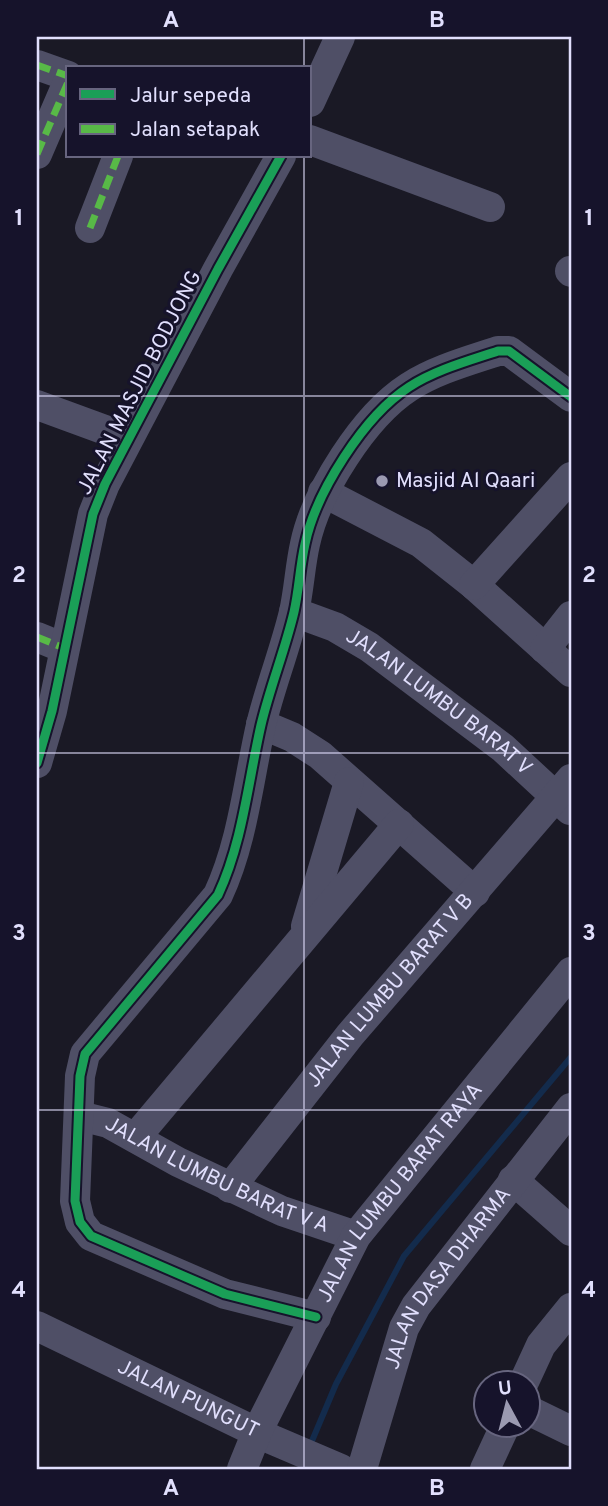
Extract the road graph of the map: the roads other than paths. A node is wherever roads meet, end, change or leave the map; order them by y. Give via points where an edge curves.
1 (340, 37) edge
2 (37, 65) edge
3 (66, 75) edge
4 (66, 87) edge
5 (312, 98) edge
6 (312, 141) edge
7 (37, 154) edge
8 (117, 158) edge
9 (275, 158) edge
10 (490, 207) dead end
11 (90, 228) dead end
12 (571, 397) edge
13 (37, 405) edge
14 (127, 438) junction
15 (571, 477) edge
16 (323, 492) junction
17 (474, 585) junction
18 (294, 612) junction
19 (571, 616) edge
20 (37, 637) edge
21 (64, 648) junction
22 (545, 649) junction
23 (571, 672) edge
24 (261, 724) junction
25 (37, 763) edge
26 (349, 782) junction
27 (566, 796) edge
28 (399, 824) junction
29 (475, 892) junction
30 (303, 937) junction
31 (571, 972) edge
32 (571, 1108) edge
33 (80, 1115) junction
34 (135, 1137) junction
35 (513, 1180) junction
36 (230, 1188) junction
37 (571, 1231) edge
38 (356, 1236) junction
39 (317, 1317) junction
40 (37, 1326) edge
41 (565, 1326) edge
42 (529, 1370) edge
43 (542, 1417) edge
44 (571, 1431) edge
45 (265, 1436) junction
46 (498, 1440) edge
47 (346, 1468) edge
48 (242, 1469) edge
49 (485, 1469) edge

1 - 5 street
2 - 3 street
4 - 7 street
6 - 10 street
8 - 11 street
9 - 14 street, JALAN MASJID BODJONG
12 - 16 street, JALAN LUMBU BARAT V A via 509,351 426,377 408,387 362,429
13 - 14 street
14 - 21 street, JALAN MASJID BODJONG via 93,514
15 - 17 street
16 - 17 street via 421,543
16 - 18 street, JALAN LUMBU BARAT V A via 305,541
17 - 22 street
18 - 24 street, JALAN LUMBU BARAT V A
18 - 27 street, JALAN LUMBU BARAT V via 335,627 369,647
19 - 22 street
20 - 21 street
21 - 25 street, JALAN MASJID BODJONG
22 - 23 street
24 - 26 street via 320,755
24 - 33 street, JALAN LUMBU BARAT V A via 225,880 218,895 85,1054
26 - 28 street
26 - 30 street
27 - 29 street, JALAN LUMBU BARAT V B
28 - 29 street
28 - 30 street
29 - 36 street, JALAN LUMBU BARAT V B via 350,1035
30 - 34 street
31 - 38 street, JALAN LUMBU BARAT RAYA
32 - 35 street, JALAN DASA DHARMA
33 - 34 street, JALAN LUMBU BARAT V A
33 - 39 street, JALAN LUMBU BARAT V A via 75,1201 80,1222 91,1236 225,1294
34 - 36 street, JALAN LUMBU BARAT V A
35 - 37 street
35 - 47 street, JALAN DASA DHARMA via 416,1306
36 - 38 street, JALAN LUMBU BARAT V A
38 - 39 street, JALAN LUMBU BARAT RAYA
39 - 45 street, JALAN LUMBU BARAT RAYA
40 - 45 street, JALAN PUNGUT
41 - 42 street via 541,1345
43 - 44 street
45 - 47 street, JALAN PUNGUT
45 - 48 street, JALAN LUMBU BARAT RAYA
46 - 49 street

